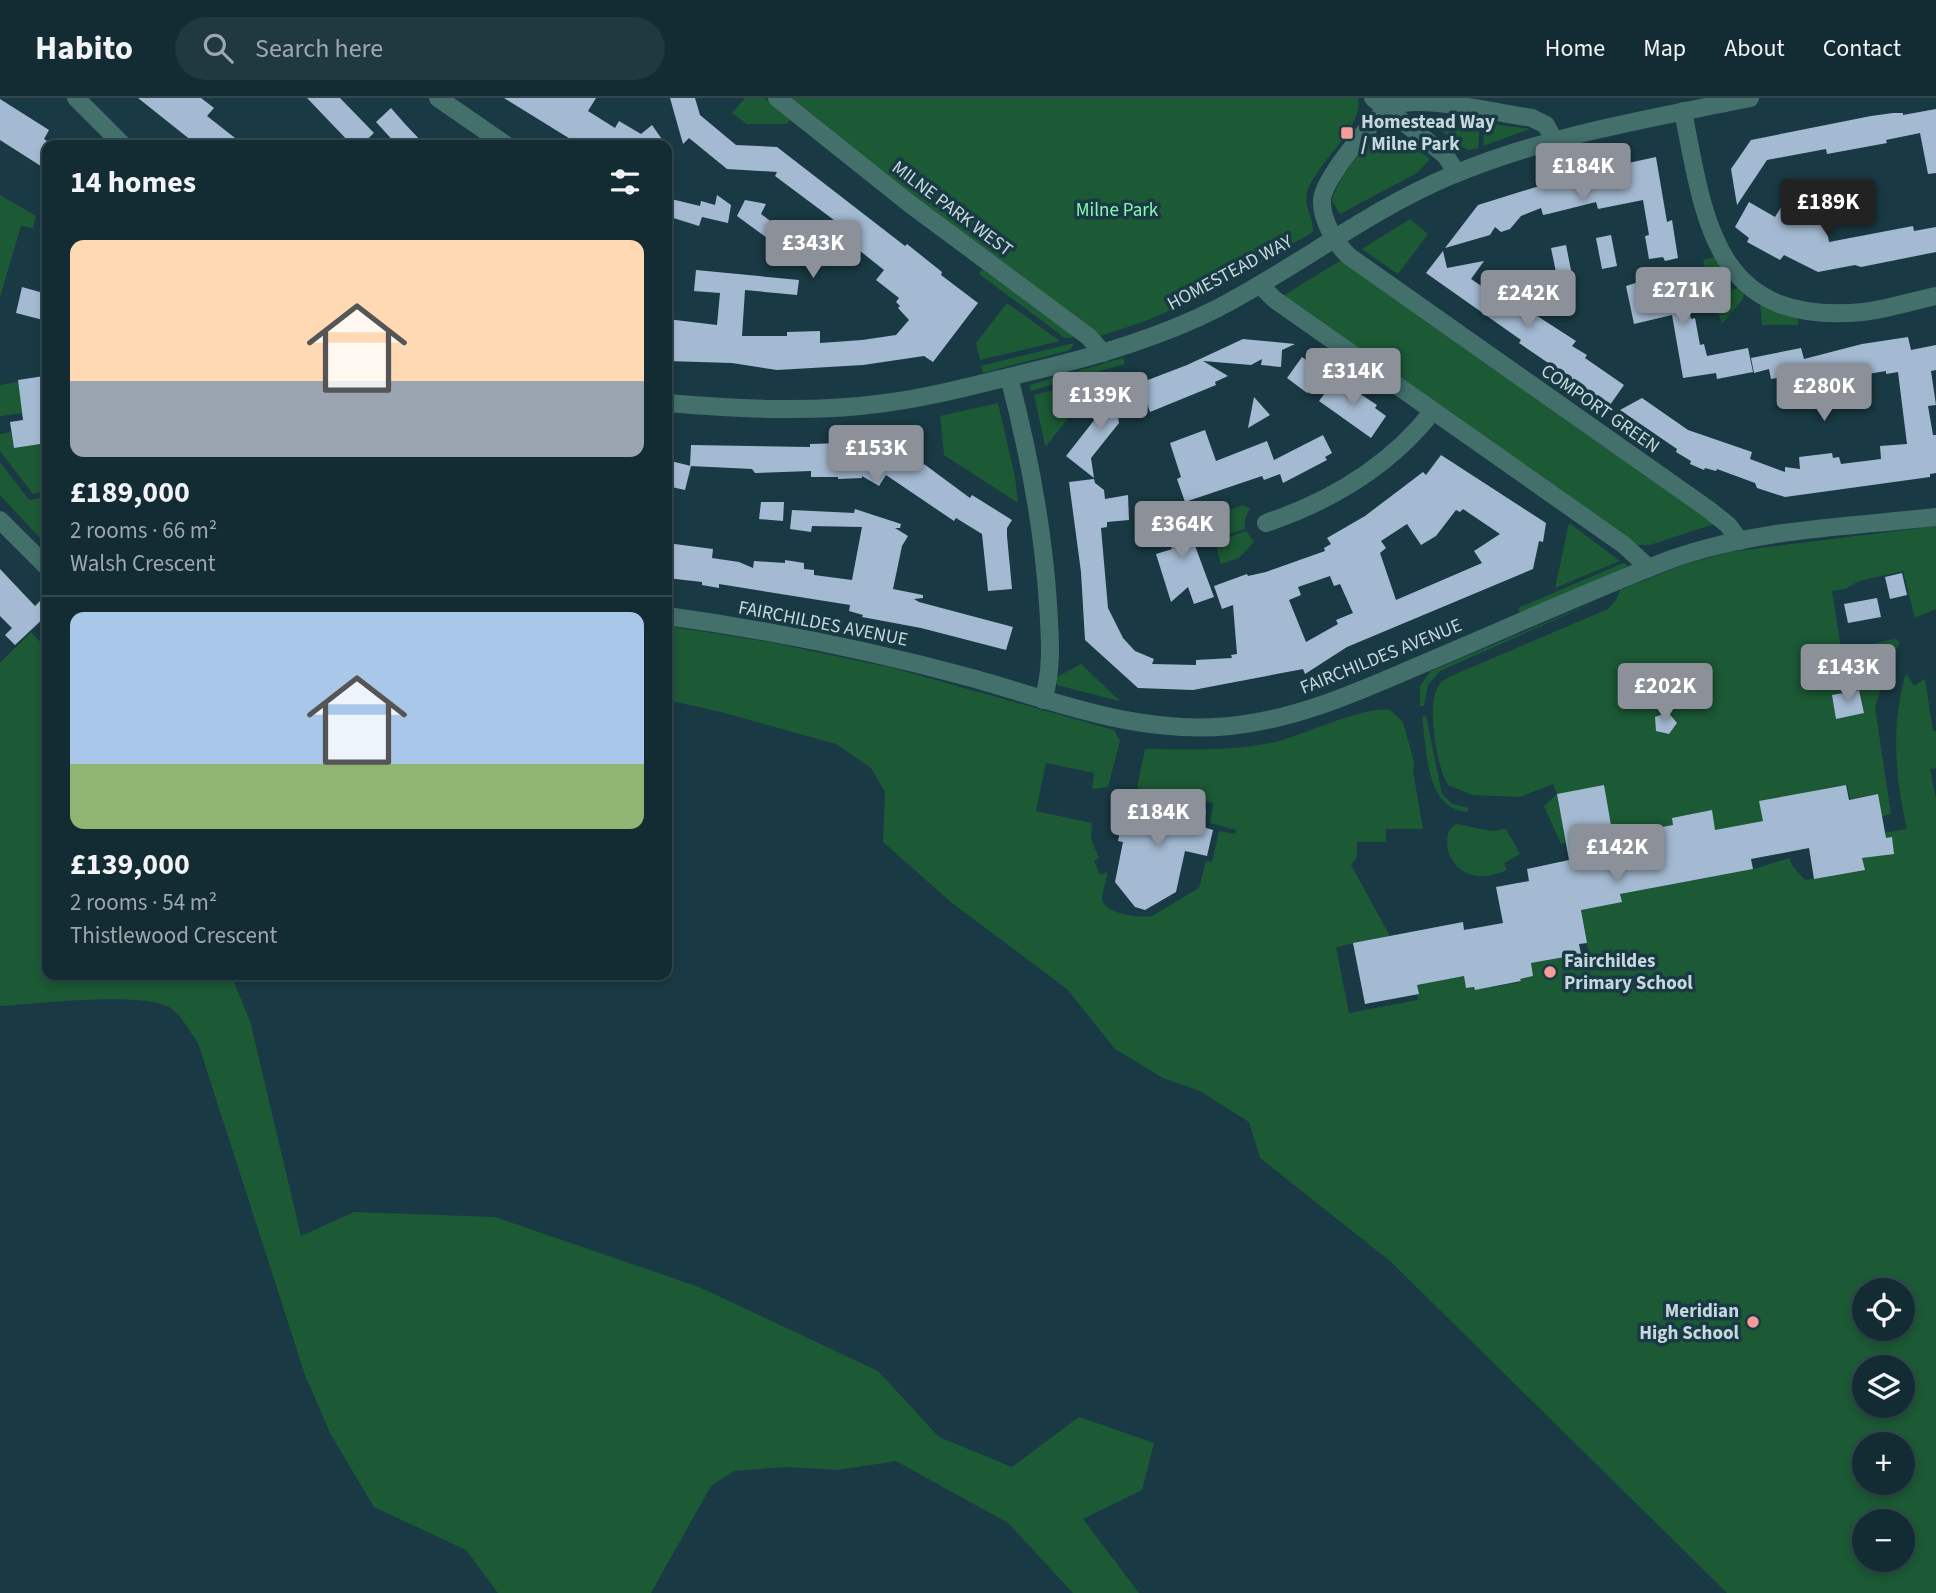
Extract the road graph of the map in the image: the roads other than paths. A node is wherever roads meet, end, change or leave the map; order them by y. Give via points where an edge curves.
1 (76, 98) edge
2 (438, 98) edge
3 (777, 98) edge
4 (1750, 98) edge
5 (1380, 104) edge
6 (1683, 111) junction
7 (118, 140) edge
8 (499, 140) edge
9 (1554, 140) junction
10 (1457, 173) junction
11 (1335, 238) junction
12 (1260, 285) junction
13 (1936, 296) edge
14 (1103, 353) junction
15 (1009, 377) junction
16 (672, 403) edge
17 (1433, 411) junction
18 (1936, 516) edge
19 (0, 520) edge
20 (1266, 523) dead end
21 (1740, 541) junction
22 (42, 562) edge
23 (1649, 568) junction
24 (672, 617) edge
25 (1044, 700) junction

1 - 7 street
2 - 8 street
3 - 14 street, MILNE PARK WEST via 1089,337
4 - 6 street, HOMESTEAD WAY
5 - 9 street via 1417,103 1532,118 1546,125
5 - 10 street via 1445,155
5 - 11 street via 1325,190 1324,212
6 - 9 street, HOMESTEAD WAY
6 - 13 street via 1710,233 1726,262 1755,289 1791,306 1840,313
9 - 10 street, HOMESTEAD WAY
10 - 11 street, HOMESTEAD WAY
11 - 12 street, HOMESTEAD WAY
11 - 21 street, COMPORT GREEN via 1356,262 1708,509
12 - 14 street, HOMESTEAD WAY via 1199,317
12 - 17 street
14 - 15 street, HOMESTEAD WAY
15 - 16 street, HOMESTEAD WAY via 867,405 746,408
15 - 25 street via 1035,482 1043,544 1050,663
17 - 20 street via 1401,446 1355,482 1318,504
17 - 23 street via 1624,545
18 - 21 street, FAIRCHILDES AVENUE
19 - 22 street
21 - 23 street, FAIRCHILDES AVENUE
23 - 25 street, FAIRCHILDES AVENUE via 1356,693 1266,720 1212,727 1156,725 1110,719
24 - 25 street, FAIRCHILDES AVENUE via 871,653

